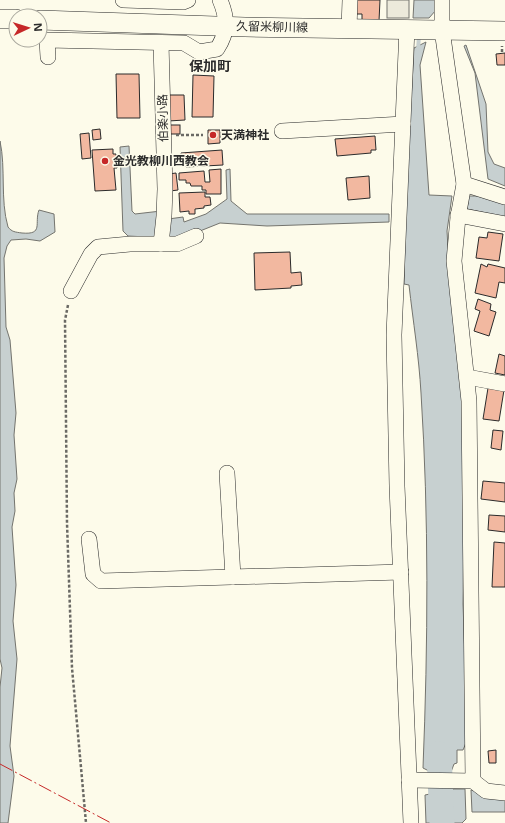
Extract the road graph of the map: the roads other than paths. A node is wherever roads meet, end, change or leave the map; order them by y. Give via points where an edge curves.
1 (124, 0) edge
2 (188, 0) edge
3 (220, 0) edge
4 (350, 0) edge
5 (442, 0) edge
6 (48, 20) edge
7 (225, 26) junction
8 (349, 29) junction
9 (411, 29) junction
10 (438, 30) junction
11 (505, 31) edge
12 (161, 43) junction
13 (48, 57) dead end
14 (403, 124) junction
15 (282, 131) dead end
16 (462, 191) junction
17 (505, 197) edge
18 (458, 215) junction
19 (505, 224) edge
20 (196, 236) dead end
21 (162, 242) junction
22 (71, 291) road end
23 (467, 377) junction
24 (505, 384) edge
25 (227, 473) dead end
26 (89, 539) dead end
27 (401, 572) junction
28 (233, 577) junction
29 (416, 780) junction
30 (473, 781) junction
31 (505, 793) edge
32 (412, 823) edge

1 - 2 street
3 - 7 street via 225,11
4 - 8 street
5 - 10 street
6 - 7 main road, 久留米柳川線
7 - 8 main road, 久留米柳川線
7 - 12 street via 225,37 217,49 199,52 184,43
8 - 9 main road, 久留米柳川線
9 - 10 main road, 久留米柳川線
9 - 14 street
10 - 11 main road, 久留米柳川線
10 - 16 street
12 - 13 street via 47,40
12 - 21 street, 伯楽小路 via 164,136
14 - 15 street
14 - 27 street via 394,335
16 - 17 street
16 - 18 street
18 - 19 street
18 - 23 street via 454,260
20 - 21 street via 177,244
21 - 22 street via 98,247 91,254
23 - 24 street
23 - 30 street
25 - 28 street
26 - 28 street via 93,574 101,580
27 - 28 street
27 - 29 street
29 - 30 street
29 - 32 street
30 - 31 street via 486,791

